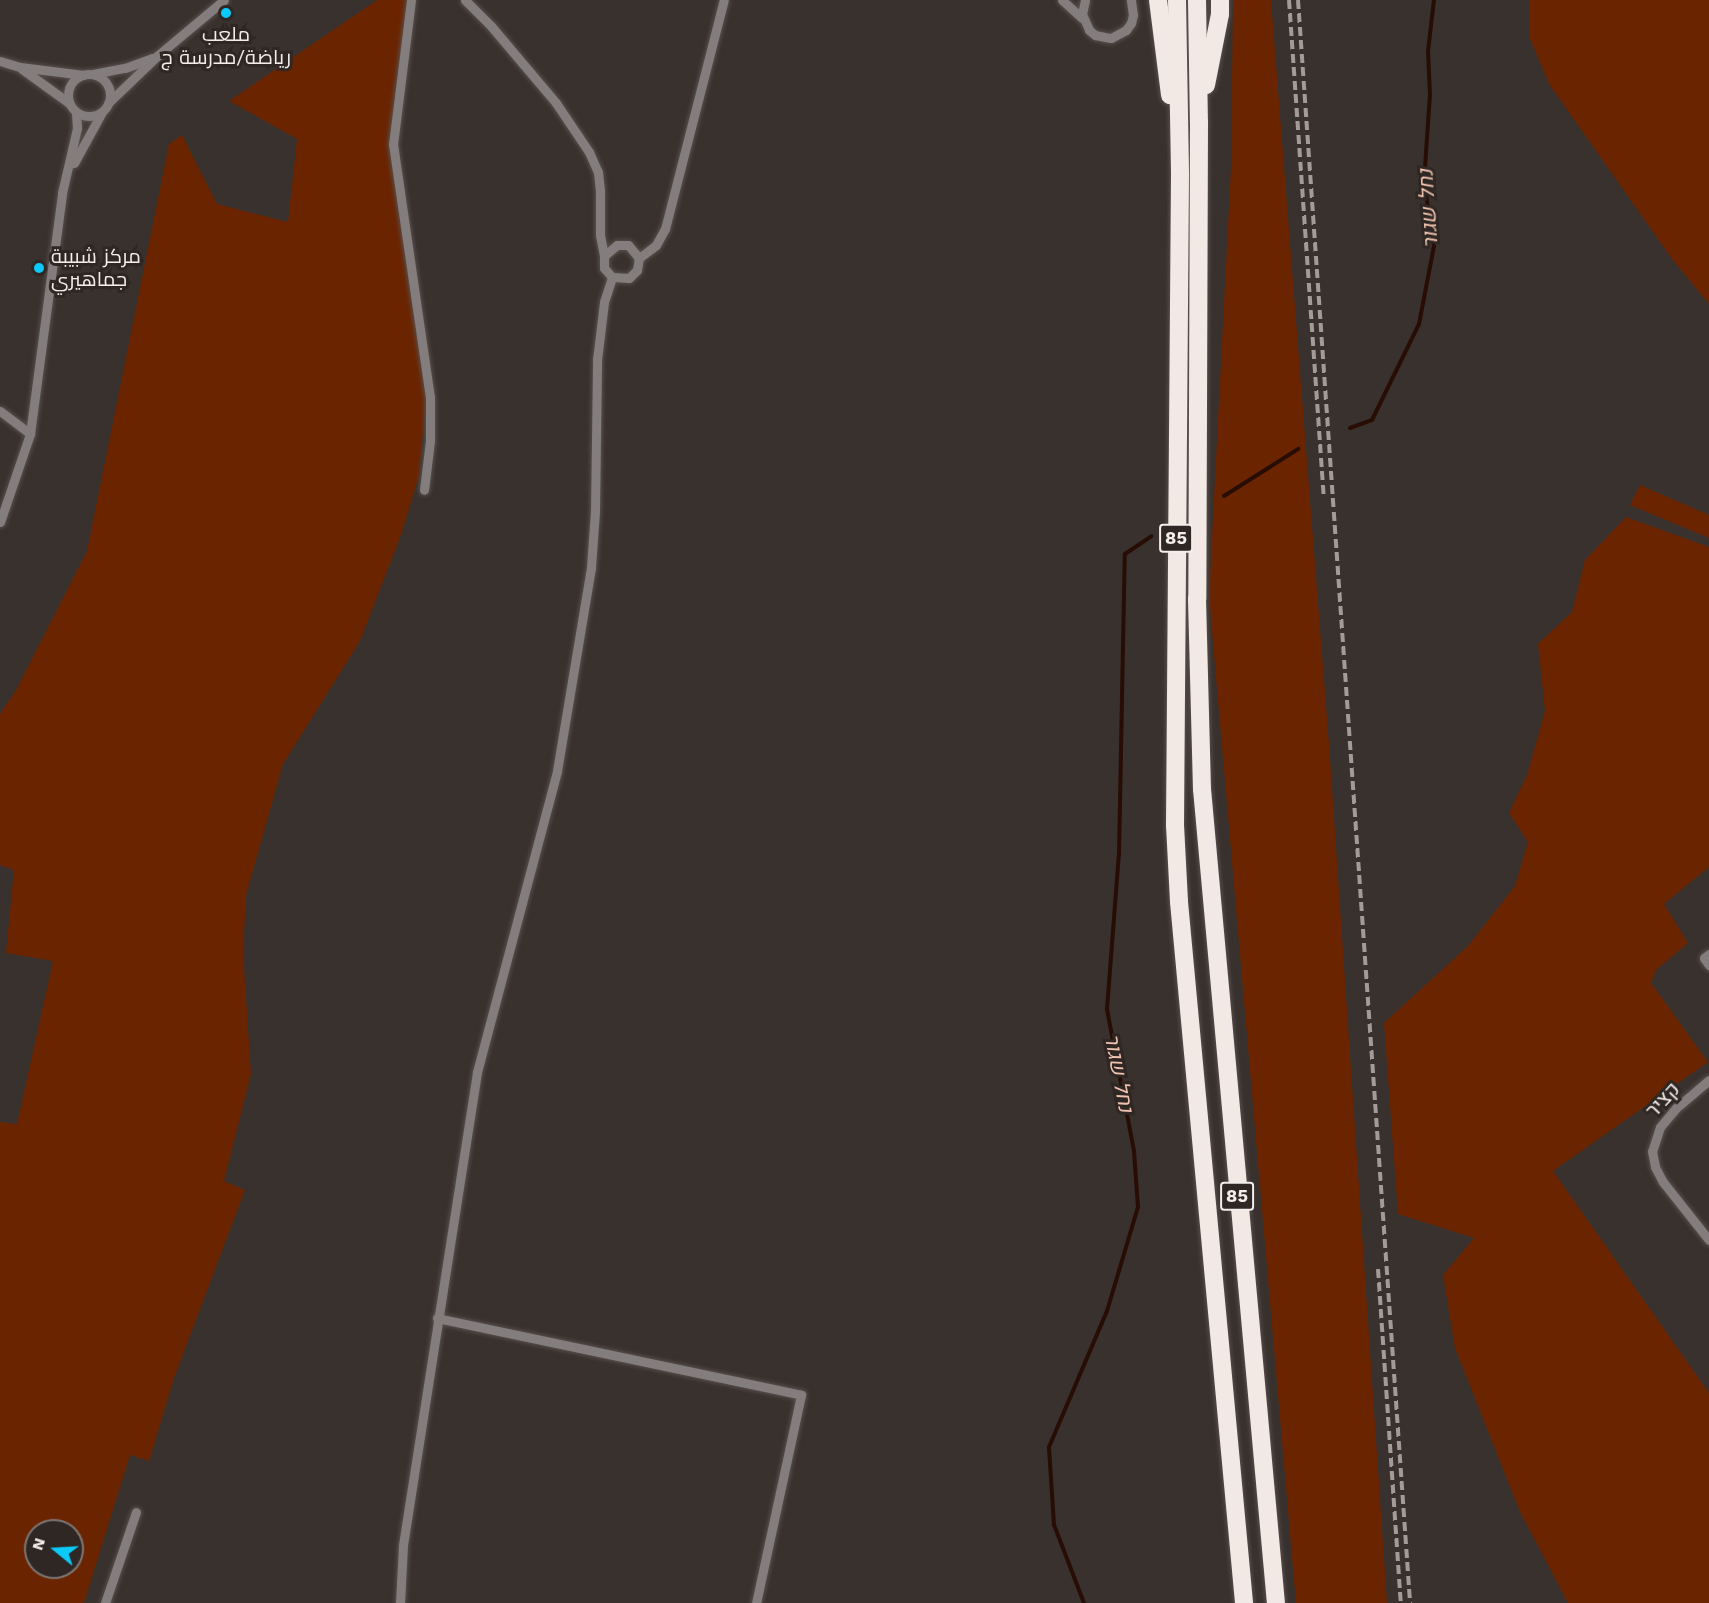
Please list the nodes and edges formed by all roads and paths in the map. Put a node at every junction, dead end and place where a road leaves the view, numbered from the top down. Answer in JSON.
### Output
{"nodes":[{"id":1,"x":224,"y":0,"type":"edge"},
{"id":2,"x":411,"y":0,"type":"edge"},
{"id":3,"x":465,"y":0,"type":"edge"},
{"id":4,"x":724,"y":0,"type":"edge"},
{"id":5,"x":1062,"y":0,"type":"edge"},
{"id":6,"x":1085,"y":0,"type":"edge"},
{"id":7,"x":1131,"y":0,"type":"edge"},
{"id":8,"x":1158,"y":0,"type":"edge"},
{"id":9,"x":1177,"y":0,"type":"edge"},
{"id":10,"x":1197,"y":0,"type":"edge"},
{"id":11,"x":1220,"y":0,"type":"edge"},
{"id":12,"x":1082,"y":18,"type":"junction"},
{"id":13,"x":157,"y":56,"type":"junction"},
{"id":14,"x":0,"y":61,"type":"edge"},
{"id":15,"x":20,"y":67,"type":"junction"},
{"id":16,"x":88,"y":74,"type":"junction"},
{"id":17,"x":108,"y":103,"type":"junction"},
{"id":18,"x":69,"y":104,"type":"junction"},
{"id":19,"x":76,"y":112,"type":"junction"},
{"id":20,"x":102,"y":112,"type":"junction"},
{"id":21,"x":1199,"y":122,"type":"junction"},
{"id":22,"x":1180,"y":174,"type":"junction"},
{"id":23,"x":62,"y":193,"type":"junction"},
{"id":24,"x":604,"y":256,"type":"junction"},
{"id":25,"x":639,"y":258,"type":"junction"},
{"id":26,"x":612,"y":277,"type":"junction"},
{"id":27,"x":0,"y":411,"type":"edge"},
{"id":28,"x":30,"y":434,"type":"junction"},
{"id":29,"x":424,"y":490,"type":"dead end"},
{"id":30,"x":0,"y":522,"type":"edge"},
{"id":31,"x":1709,"y":954,"type":"edge"},
{"id":32,"x":1709,"y":965,"type":"edge"},
{"id":33,"x":1709,"y":1080,"type":"edge"},
{"id":34,"x":1709,"y":1221,"type":"edge"},
{"id":35,"x":1700,"y":1228,"type":"junction"},
{"id":36,"x":1709,"y":1240,"type":"edge"},
{"id":37,"x":437,"y":1318,"type":"junction"},
{"id":38,"x":136,"y":1512,"type":"dead end"},
{"id":39,"x":105,"y":1603,"type":"edge"},
{"id":40,"x":400,"y":1603,"type":"edge"},
{"id":41,"x":756,"y":1603,"type":"edge"},
{"id":42,"x":1244,"y":1603,"type":"edge"},
{"id":43,"x":1276,"y":1603,"type":"edge"}],
"edges":[{"from":1,"to":13,"type":"street"},
{"from":2,"to":29,"type":"street"},
{"from":3,"to":24,"type":"street"},
{"from":4,"to":25,"type":"street"},
{"from":5,"to":12,"type":"street"},
{"from":6,"to":12,"type":"street"},
{"from":7,"to":12,"type":"street"},
{"from":8,"to":22,"type":"highway"},
{"from":9,"to":22,"type":"highway","number":"85"},
{"from":10,"to":21,"type":"highway","number":"85"},
{"from":11,"to":21,"type":"highway"},
{"from":13,"to":16,"type":"street"},
{"from":13,"to":17,"type":"street"},
{"from":14,"to":15,"type":"street"},
{"from":15,"to":16,"type":"street"},
{"from":15,"to":18,"type":"street"},
{"from":16,"to":17,"type":"street"},
{"from":16,"to":18,"type":"street"},
{"from":17,"to":20,"type":"street"},
{"from":18,"to":19,"type":"street"},
{"from":19,"to":20,"type":"street"},
{"from":19,"to":23,"type":"street"},
{"from":20,"to":23,"type":"street"},
{"from":21,"to":43,"type":"highway","number":"85"},
{"from":22,"to":42,"type":"highway","number":"85"},
{"from":23,"to":28,"type":"street"},
{"from":24,"to":25,"type":"street"},
{"from":24,"to":26,"type":"street"},
{"from":25,"to":26,"type":"street"},
{"from":26,"to":37,"type":"street"},
{"from":27,"to":28,"type":"street"},
{"from":28,"to":30,"type":"street"},
{"from":31,"to":32,"type":"street"},
{"from":33,"to":35,"type":"street","name":"קציר"},
{"from":34,"to":35,"type":"street"},
{"from":35,"to":36,"type":"street","name":"קציר"},
{"from":37,"to":40,"type":"street"},
{"from":37,"to":41,"type":"street"},
{"from":38,"to":39,"type":"street"}]}
